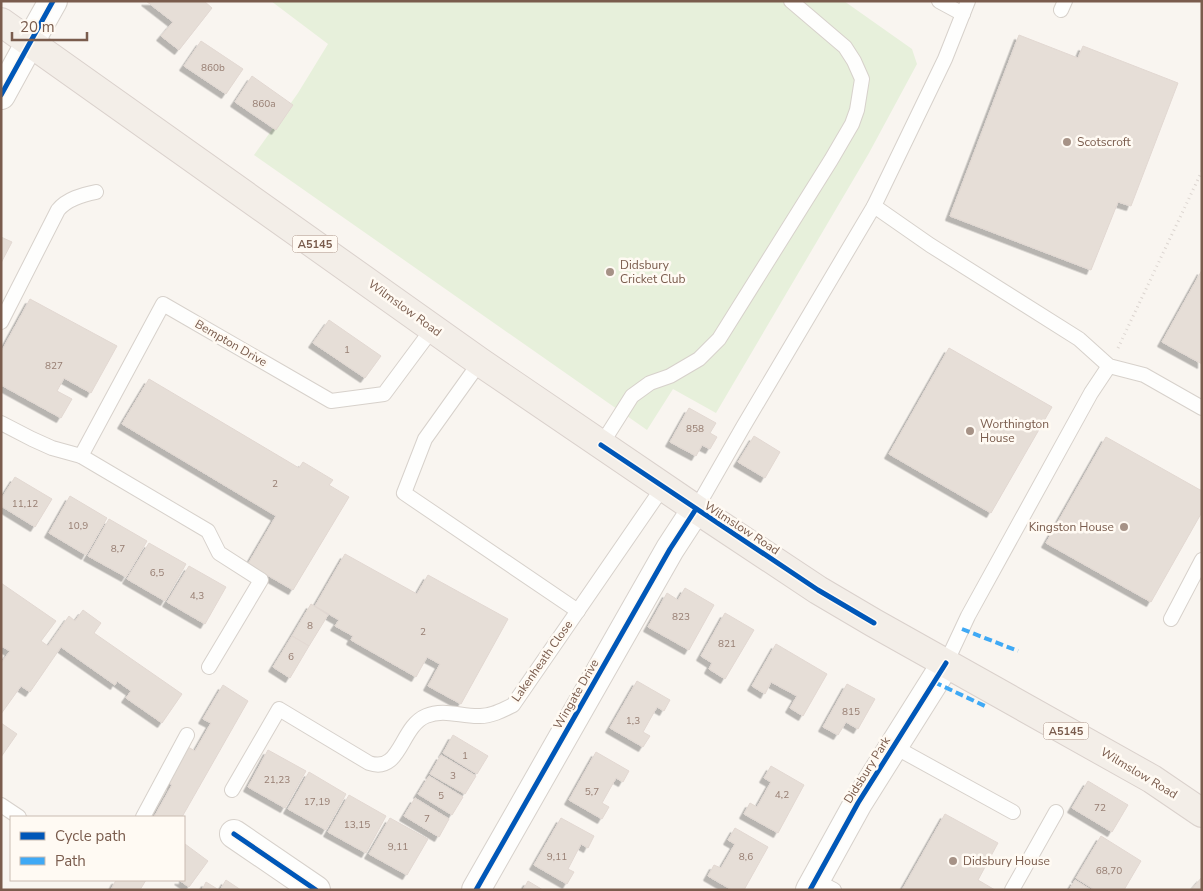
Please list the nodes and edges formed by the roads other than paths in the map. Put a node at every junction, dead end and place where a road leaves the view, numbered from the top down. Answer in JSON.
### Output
{"nodes":[{"id":1,"x":53,"y":1,"type":"edge"},
{"id":2,"x":791,"y":1,"type":"edge"},
{"id":3,"x":939,"y":1,"type":"edge"},
{"id":4,"x":966,"y":8,"type":"edge"},
{"id":5,"x":1,"y":22,"type":"edge"},
{"id":6,"x":30,"y":42,"type":"junction"},
{"id":7,"x":1,"y":95,"type":"edge"},
{"id":8,"x":96,"y":192,"type":"dead end"},
{"id":9,"x":874,"y":206,"type":"junction"},
{"id":10,"x":1,"y":322,"type":"edge"},
{"id":11,"x":433,"y":328,"type":"junction"},
{"id":12,"x":480,"y":362,"type":"junction"},
{"id":13,"x":1109,"y":366,"type":"junction"},
{"id":14,"x":1202,"y":408,"type":"edge"},
{"id":15,"x":1,"y":422,"type":"edge"},
{"id":16,"x":601,"y":445,"type":"junction"},
{"id":17,"x":81,"y":456,"type":"junction"},
{"id":18,"x":663,"y":487,"type":"junction"},
{"id":19,"x":696,"y":510,"type":"junction"},
{"id":20,"x":1202,"y":560,"type":"edge"},
{"id":21,"x":578,"y":611,"type":"junction"},
{"id":22,"x":1171,"y":619,"type":"dead end"},
{"id":23,"x":946,"y":662,"type":"junction"},
{"id":24,"x":209,"y":667,"type":"dead end"},
{"id":25,"x":187,"y":735,"type":"dead end"},
{"id":26,"x":893,"y":746,"type":"junction"},
{"id":27,"x":232,"y":790,"type":"dead end"},
{"id":28,"x":1,"y":804,"type":"edge"},
{"id":29,"x":1013,"y":812,"type":"dead end"},
{"id":30,"x":1056,"y":812,"type":"dead end"},
{"id":31,"x":1202,"y":813,"type":"edge"},
{"id":32,"x":18,"y":816,"type":"edge"},
{"id":33,"x":143,"y":816,"type":"edge"},
{"id":34,"x":234,"y":834,"type":"dead end"},
{"id":35,"x":820,"y":886,"type":"edge"},
{"id":36,"x":316,"y":890,"type":"edge"},
{"id":37,"x":476,"y":890,"type":"edge"},
{"id":38,"x":1012,"y":890,"type":"edge"}],
"edges":[{"from":1,"to":6,"type":"street"},
{"from":2,"to":16,"type":"lane"},
{"from":3,"to":4,"type":"lane"},
{"from":4,"to":9,"type":"lane"},
{"from":5,"to":6,"type":"main road","name":"Wilmslow Road","number":"A5145"},
{"from":6,"to":7,"type":"street"},
{"from":6,"to":11,"type":"main road","name":"Wilmslow Road","number":"A5145"},
{"from":8,"to":10,"type":"lane"},
{"from":9,"to":13,"type":"lane"},
{"from":9,"to":19,"type":"lane"},
{"from":11,"to":12,"type":"main road","name":"Wilmslow Road","number":"A5145"},
{"from":11,"to":17,"type":"lane","name":"Bempton Drive"},
{"from":12,"to":16,"type":"main road","name":"Wilmslow Road","number":"A5145"},
{"from":12,"to":21,"type":"lane"},
{"from":13,"to":14,"type":"lane"},
{"from":13,"to":23,"type":"lane"},
{"from":15,"to":17,"type":"lane"},
{"from":16,"to":18,"type":"main road","name":"Wilmslow Road","number":"A5145"},
{"from":17,"to":24,"type":"lane"},
{"from":18,"to":19,"type":"main road","name":"Wilmslow Road","number":"A5145"},
{"from":18,"to":21,"type":"lane","name":"Lakenheath Close"},
{"from":19,"to":23,"type":"main road","name":"Wilmslow Road","number":"A5145"},
{"from":19,"to":37,"type":"street","name":"Wingate Drive"},
{"from":20,"to":22,"type":"lane"},
{"from":21,"to":27,"type":"lane","name":"Lakenheath Close"},
{"from":23,"to":26,"type":"street","name":"Didsbury Park"},
{"from":23,"to":31,"type":"main road","name":"Wilmslow Road","number":"A5145"},
{"from":25,"to":33,"type":"lane"},
{"from":26,"to":29,"type":"lane"},
{"from":26,"to":35,"type":"street","name":"Didsbury Park"},
{"from":28,"to":32,"type":"lane"},
{"from":30,"to":38,"type":"lane"},
{"from":34,"to":36,"type":"street"}]}
